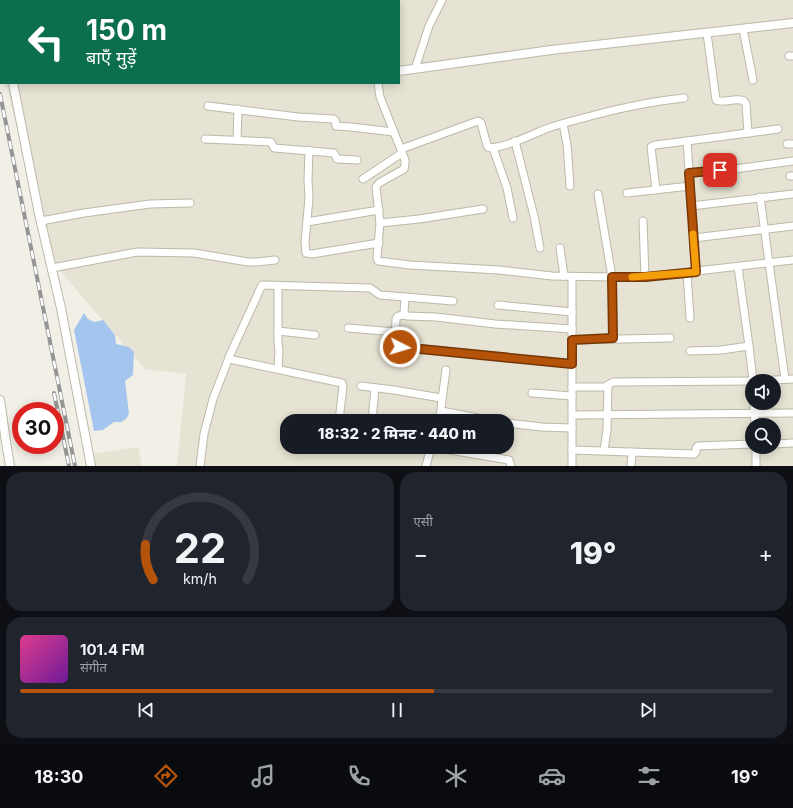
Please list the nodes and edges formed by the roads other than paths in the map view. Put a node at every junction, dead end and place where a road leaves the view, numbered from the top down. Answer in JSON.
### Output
{"nodes":[{"id":1,"x":442,"y":0,"type":"edge"},
{"id":2,"x":793,"y":23,"type":"edge"},
{"id":3,"x":743,"y":29,"type":"junction"},
{"id":4,"x":707,"y":33,"type":"junction"},
{"id":5,"x":415,"y":69,"type":"junction"},
{"id":6,"x":400,"y":71,"type":"edge"},
{"id":7,"x":753,"y":80,"type":"dead end"},
{"id":8,"x":13,"y":84,"type":"edge"},
{"id":9,"x":378,"y":84,"type":"edge"},
{"id":10,"x":684,"y":98,"type":"dead end"},
{"id":11,"x":208,"y":106,"type":"dead end"},
{"id":12,"x":238,"y":109,"type":"junction"},
{"id":13,"x":563,"y":124,"type":"junction"},
{"id":14,"x":778,"y":129,"type":"dead end"},
{"id":15,"x":394,"y":132,"type":"junction"},
{"id":16,"x":748,"y":133,"type":"junction"},
{"id":17,"x":205,"y":139,"type":"dead end"},
{"id":18,"x":237,"y":140,"type":"junction"},
{"id":19,"x":514,"y":141,"type":"junction"},
{"id":20,"x":687,"y":141,"type":"junction"},
{"id":21,"x":493,"y":148,"type":"junction"},
{"id":22,"x":309,"y":150,"type":"junction"},
{"id":23,"x":402,"y":151,"type":"junction"},
{"id":24,"x":357,"y":160,"type":"dead end"},
{"id":25,"x":793,"y":161,"type":"edge"},
{"id":26,"x":689,"y":173,"type":"junction"},
{"id":27,"x":363,"y":179,"type":"dead end"},
{"id":28,"x":570,"y":186,"type":"dead end"},
{"id":29,"x":690,"y":186,"type":"junction"},
{"id":30,"x":656,"y":190,"type":"junction"},
{"id":31,"x":627,"y":193,"type":"dead end"},
{"id":32,"x":598,"y":194,"type":"dead end"},
{"id":33,"x":793,"y":194,"type":"edge"},
{"id":34,"x":760,"y":197,"type":"junction"},
{"id":35,"x":190,"y":203,"type":"dead end"},
{"id":36,"x":691,"y":206,"type":"junction"},
{"id":37,"x":483,"y":209,"type":"dead end"},
{"id":38,"x":379,"y":210,"type":"junction"},
{"id":39,"x":513,"y":218,"type":"dead end"},
{"id":40,"x":41,"y":221,"type":"junction"},
{"id":41,"x":642,"y":221,"type":"dead end"},
{"id":42,"x":307,"y":222,"type":"junction"},
{"id":43,"x":380,"y":222,"type":"junction"},
{"id":44,"x":793,"y":226,"type":"edge"},
{"id":45,"x":765,"y":229,"type":"junction"},
{"id":46,"x":694,"y":238,"type":"junction"},
{"id":47,"x":379,"y":243,"type":"junction"},
{"id":48,"x":540,"y":248,"type":"dead end"},
{"id":49,"x":560,"y":248,"type":"dead end"},
{"id":50,"x":275,"y":260,"type":"dead end"},
{"id":51,"x":793,"y":260,"type":"edge"},
{"id":52,"x":769,"y":263,"type":"junction"},
{"id":53,"x":738,"y":267,"type":"junction"},
{"id":54,"x":52,"y":268,"type":"junction"},
{"id":55,"x":696,"y":272,"type":"junction"},
{"id":56,"x":687,"y":273,"type":"junction"},
{"id":57,"x":564,"y":276,"type":"junction"},
{"id":58,"x":572,"y":277,"type":"junction"},
{"id":59,"x":612,"y":277,"type":"junction"},
{"id":60,"x":645,"y":277,"type":"junction"},
{"id":61,"x":278,"y":285,"type":"junction"},
{"id":62,"x":405,"y":297,"type":"junction"},
{"id":63,"x":453,"y":301,"type":"dead end"},
{"id":64,"x":498,"y":305,"type":"dead end"},
{"id":65,"x":572,"y":312,"type":"junction"},
{"id":66,"x":405,"y":315,"type":"junction"},
{"id":67,"x":690,"y":318,"type":"dead end"},
{"id":68,"x":348,"y":328,"type":"dead end"},
{"id":69,"x":572,"y":329,"type":"junction"},
{"id":70,"x":278,"y":331,"type":"junction"},
{"id":71,"x":395,"y":332,"type":"junction"},
{"id":72,"x":315,"y":335,"type":"dead end"},
{"id":73,"x":613,"y":338,"type":"junction"},
{"id":74,"x":670,"y":338,"type":"dead end"},
{"id":75,"x":572,"y":340,"type":"junction"},
{"id":76,"x":749,"y":346,"type":"junction"},
{"id":77,"x":690,"y":351,"type":"dead end"},
{"id":78,"x":229,"y":358,"type":"junction"},
{"id":79,"x":572,"y":364,"type":"junction"},
{"id":80,"x":278,"y":369,"type":"junction"},
{"id":81,"x":446,"y":370,"type":"dead end"},
{"id":82,"x":751,"y":374,"type":"edge"},
{"id":83,"x":781,"y":379,"type":"edge"},
{"id":84,"x":785,"y":379,"type":"junction"},
{"id":85,"x":793,"y":379,"type":"edge"},
{"id":86,"x":745,"y":381,"type":"edge"},
{"id":87,"x":608,"y":385,"type":"junction"},
{"id":88,"x":361,"y":386,"type":"dead end"},
{"id":89,"x":572,"y":387,"type":"junction"},
{"id":90,"x":376,"y":388,"type":"junction"},
{"id":91,"x":532,"y":393,"type":"dead end"},
{"id":92,"x":572,"y":396,"type":"junction"},
{"id":93,"x":442,"y":399,"type":"junction"},
{"id":94,"x":0,"y":400,"type":"edge"},
{"id":95,"x":441,"y":410,"type":"junction"},
{"id":96,"x":755,"y":410,"type":"edge"},
{"id":97,"x":755,"y":413,"type":"junction"},
{"id":98,"x":793,"y":413,"type":"edge"},
{"id":99,"x":340,"y":414,"type":"edge"},
{"id":100,"x":373,"y":414,"type":"edge"},
{"id":101,"x":440,"y":414,"type":"edge"},
{"id":102,"x":460,"y":414,"type":"edge"},
{"id":103,"x":573,"y":415,"type":"junction"},
{"id":104,"x":608,"y":415,"type":"junction"},
{"id":105,"x":755,"y":418,"type":"edge"},
{"id":106,"x":514,"y":424,"type":"edge"},
{"id":107,"x":572,"y":428,"type":"junction"},
{"id":108,"x":793,"y":443,"type":"edge"},
{"id":109,"x":745,"y":444,"type":"edge"},
{"id":110,"x":781,"y":444,"type":"edge"},
{"id":111,"x":572,"y":450,"type":"junction"},
{"id":112,"x":604,"y":450,"type":"junction"},
{"id":113,"x":631,"y":452,"type":"junction"},
{"id":114,"x":430,"y":454,"type":"edge"},
{"id":115,"x":473,"y":454,"type":"edge"},
{"id":116,"x":756,"y":454,"type":"edge"},
{"id":117,"x":10,"y":466,"type":"edge"},
{"id":118,"x":91,"y":466,"type":"edge"},
{"id":119,"x":200,"y":466,"type":"edge"},
{"id":120,"x":426,"y":466,"type":"edge"},
{"id":121,"x":511,"y":466,"type":"edge"},
{"id":122,"x":572,"y":466,"type":"edge"},
{"id":123,"x":631,"y":466,"type":"edge"},
{"id":124,"x":756,"y":466,"type":"edge"}],
"edges":[{"from":1,"to":5,"type":"street"},
{"from":2,"to":3,"type":"street"},
{"from":3,"to":4,"type":"street"},
{"from":3,"to":7,"type":"street"},
{"from":4,"to":5,"type":"street"},
{"from":4,"to":16,"type":"street"},
{"from":5,"to":6,"type":"street"},
{"from":8,"to":40,"type":"street"},
{"from":9,"to":15,"type":"street"},
{"from":10,"to":13,"type":"street"},
{"from":11,"to":12,"type":"street"},
{"from":12,"to":15,"type":"street"},
{"from":12,"to":18,"type":"street"},
{"from":13,"to":19,"type":"street"},
{"from":13,"to":28,"type":"street"},
{"from":14,"to":16,"type":"street"},
{"from":15,"to":23,"type":"street"},
{"from":16,"to":20,"type":"street"},
{"from":17,"to":18,"type":"street"},
{"from":18,"to":22,"type":"street"},
{"from":19,"to":21,"type":"street"},
{"from":19,"to":48,"type":"street"},
{"from":20,"to":26,"type":"street"},
{"from":20,"to":30,"type":"street"},
{"from":21,"to":23,"type":"street"},
{"from":21,"to":39,"type":"street"},
{"from":22,"to":24,"type":"street"},
{"from":22,"to":42,"type":"street"},
{"from":23,"to":27,"type":"street"},
{"from":23,"to":38,"type":"street"},
{"from":25,"to":26,"type":"street"},
{"from":26,"to":29,"type":"street"},
{"from":29,"to":30,"type":"street"},
{"from":29,"to":36,"type":"street"},
{"from":30,"to":31,"type":"street"},
{"from":32,"to":59,"type":"street"},
{"from":33,"to":34,"type":"street"},
{"from":34,"to":36,"type":"street"},
{"from":34,"to":45,"type":"street"},
{"from":35,"to":40,"type":"street"},
{"from":36,"to":46,"type":"street"},
{"from":37,"to":43,"type":"street"},
{"from":38,"to":42,"type":"street"},
{"from":38,"to":43,"type":"street"},
{"from":40,"to":54,"type":"street"},
{"from":41,"to":60,"type":"street"},
{"from":42,"to":47,"type":"street"},
{"from":43,"to":47,"type":"street"},
{"from":44,"to":45,"type":"street"},
{"from":45,"to":46,"type":"street"},
{"from":45,"to":52,"type":"street"},
{"from":46,"to":55,"type":"street"},
{"from":47,"to":57,"type":"street"},
{"from":49,"to":57,"type":"street"},
{"from":50,"to":54,"type":"street"},
{"from":51,"to":52,"type":"street"},
{"from":52,"to":53,"type":"street"},
{"from":52,"to":84,"type":"street"},
{"from":53,"to":55,"type":"street"},
{"from":53,"to":76,"type":"street"},
{"from":54,"to":118,"type":"street"},
{"from":55,"to":56,"type":"street"},
{"from":56,"to":60,"type":"street"},
{"from":56,"to":67,"type":"street"},
{"from":57,"to":58,"type":"street"},
{"from":58,"to":59,"type":"street"},
{"from":58,"to":65,"type":"street"},
{"from":59,"to":60,"type":"street"},
{"from":59,"to":73,"type":"street"},
{"from":61,"to":62,"type":"street"},
{"from":61,"to":70,"type":"street"},
{"from":61,"to":78,"type":"street"},
{"from":62,"to":63,"type":"street"},
{"from":62,"to":66,"type":"street"},
{"from":64,"to":65,"type":"street"},
{"from":65,"to":69,"type":"street"},
{"from":66,"to":69,"type":"street"},
{"from":66,"to":71,"type":"street"},
{"from":68,"to":71,"type":"street"},
{"from":69,"to":75,"type":"street"},
{"from":70,"to":72,"type":"street"},
{"from":70,"to":80,"type":"street"},
{"from":71,"to":79,"type":"street"},
{"from":73,"to":74,"type":"street"},
{"from":73,"to":75,"type":"street"},
{"from":75,"to":79,"type":"street"},
{"from":76,"to":77,"type":"street"},
{"from":76,"to":82,"type":"street"},
{"from":78,"to":80,"type":"street"},
{"from":78,"to":119,"type":"street"},
{"from":79,"to":89,"type":"street"},
{"from":80,"to":99,"type":"street"},
{"from":81,"to":93,"type":"street"},
{"from":83,"to":84,"type":"street"},
{"from":84,"to":85,"type":"street"},
{"from":86,"to":87,"type":"street"},
{"from":87,"to":89,"type":"street"},
{"from":87,"to":104,"type":"street"},
{"from":88,"to":90,"type":"street"},
{"from":89,"to":92,"type":"street"},
{"from":90,"to":93,"type":"street"},
{"from":90,"to":100,"type":"street"},
{"from":91,"to":92,"type":"street"},
{"from":92,"to":103,"type":"street"},
{"from":93,"to":95,"type":"street"},
{"from":94,"to":117,"type":"street"},
{"from":95,"to":101,"type":"street"},
{"from":95,"to":102,"type":"street"},
{"from":96,"to":97,"type":"street"},
{"from":97,"to":98,"type":"street"},
{"from":97,"to":104,"type":"street"},
{"from":97,"to":105,"type":"street"},
{"from":103,"to":104,"type":"street"},
{"from":103,"to":107,"type":"street"},
{"from":104,"to":112,"type":"street"},
{"from":106,"to":107,"type":"street"},
{"from":107,"to":111,"type":"street"},
{"from":108,"to":110,"type":"street"},
{"from":109,"to":113,"type":"street"},
{"from":111,"to":112,"type":"street"},
{"from":111,"to":122,"type":"street"},
{"from":112,"to":113,"type":"street"},
{"from":113,"to":123,"type":"street"},
{"from":114,"to":120,"type":"street"},
{"from":115,"to":121,"type":"street"},
{"from":116,"to":124,"type":"street"}]}
